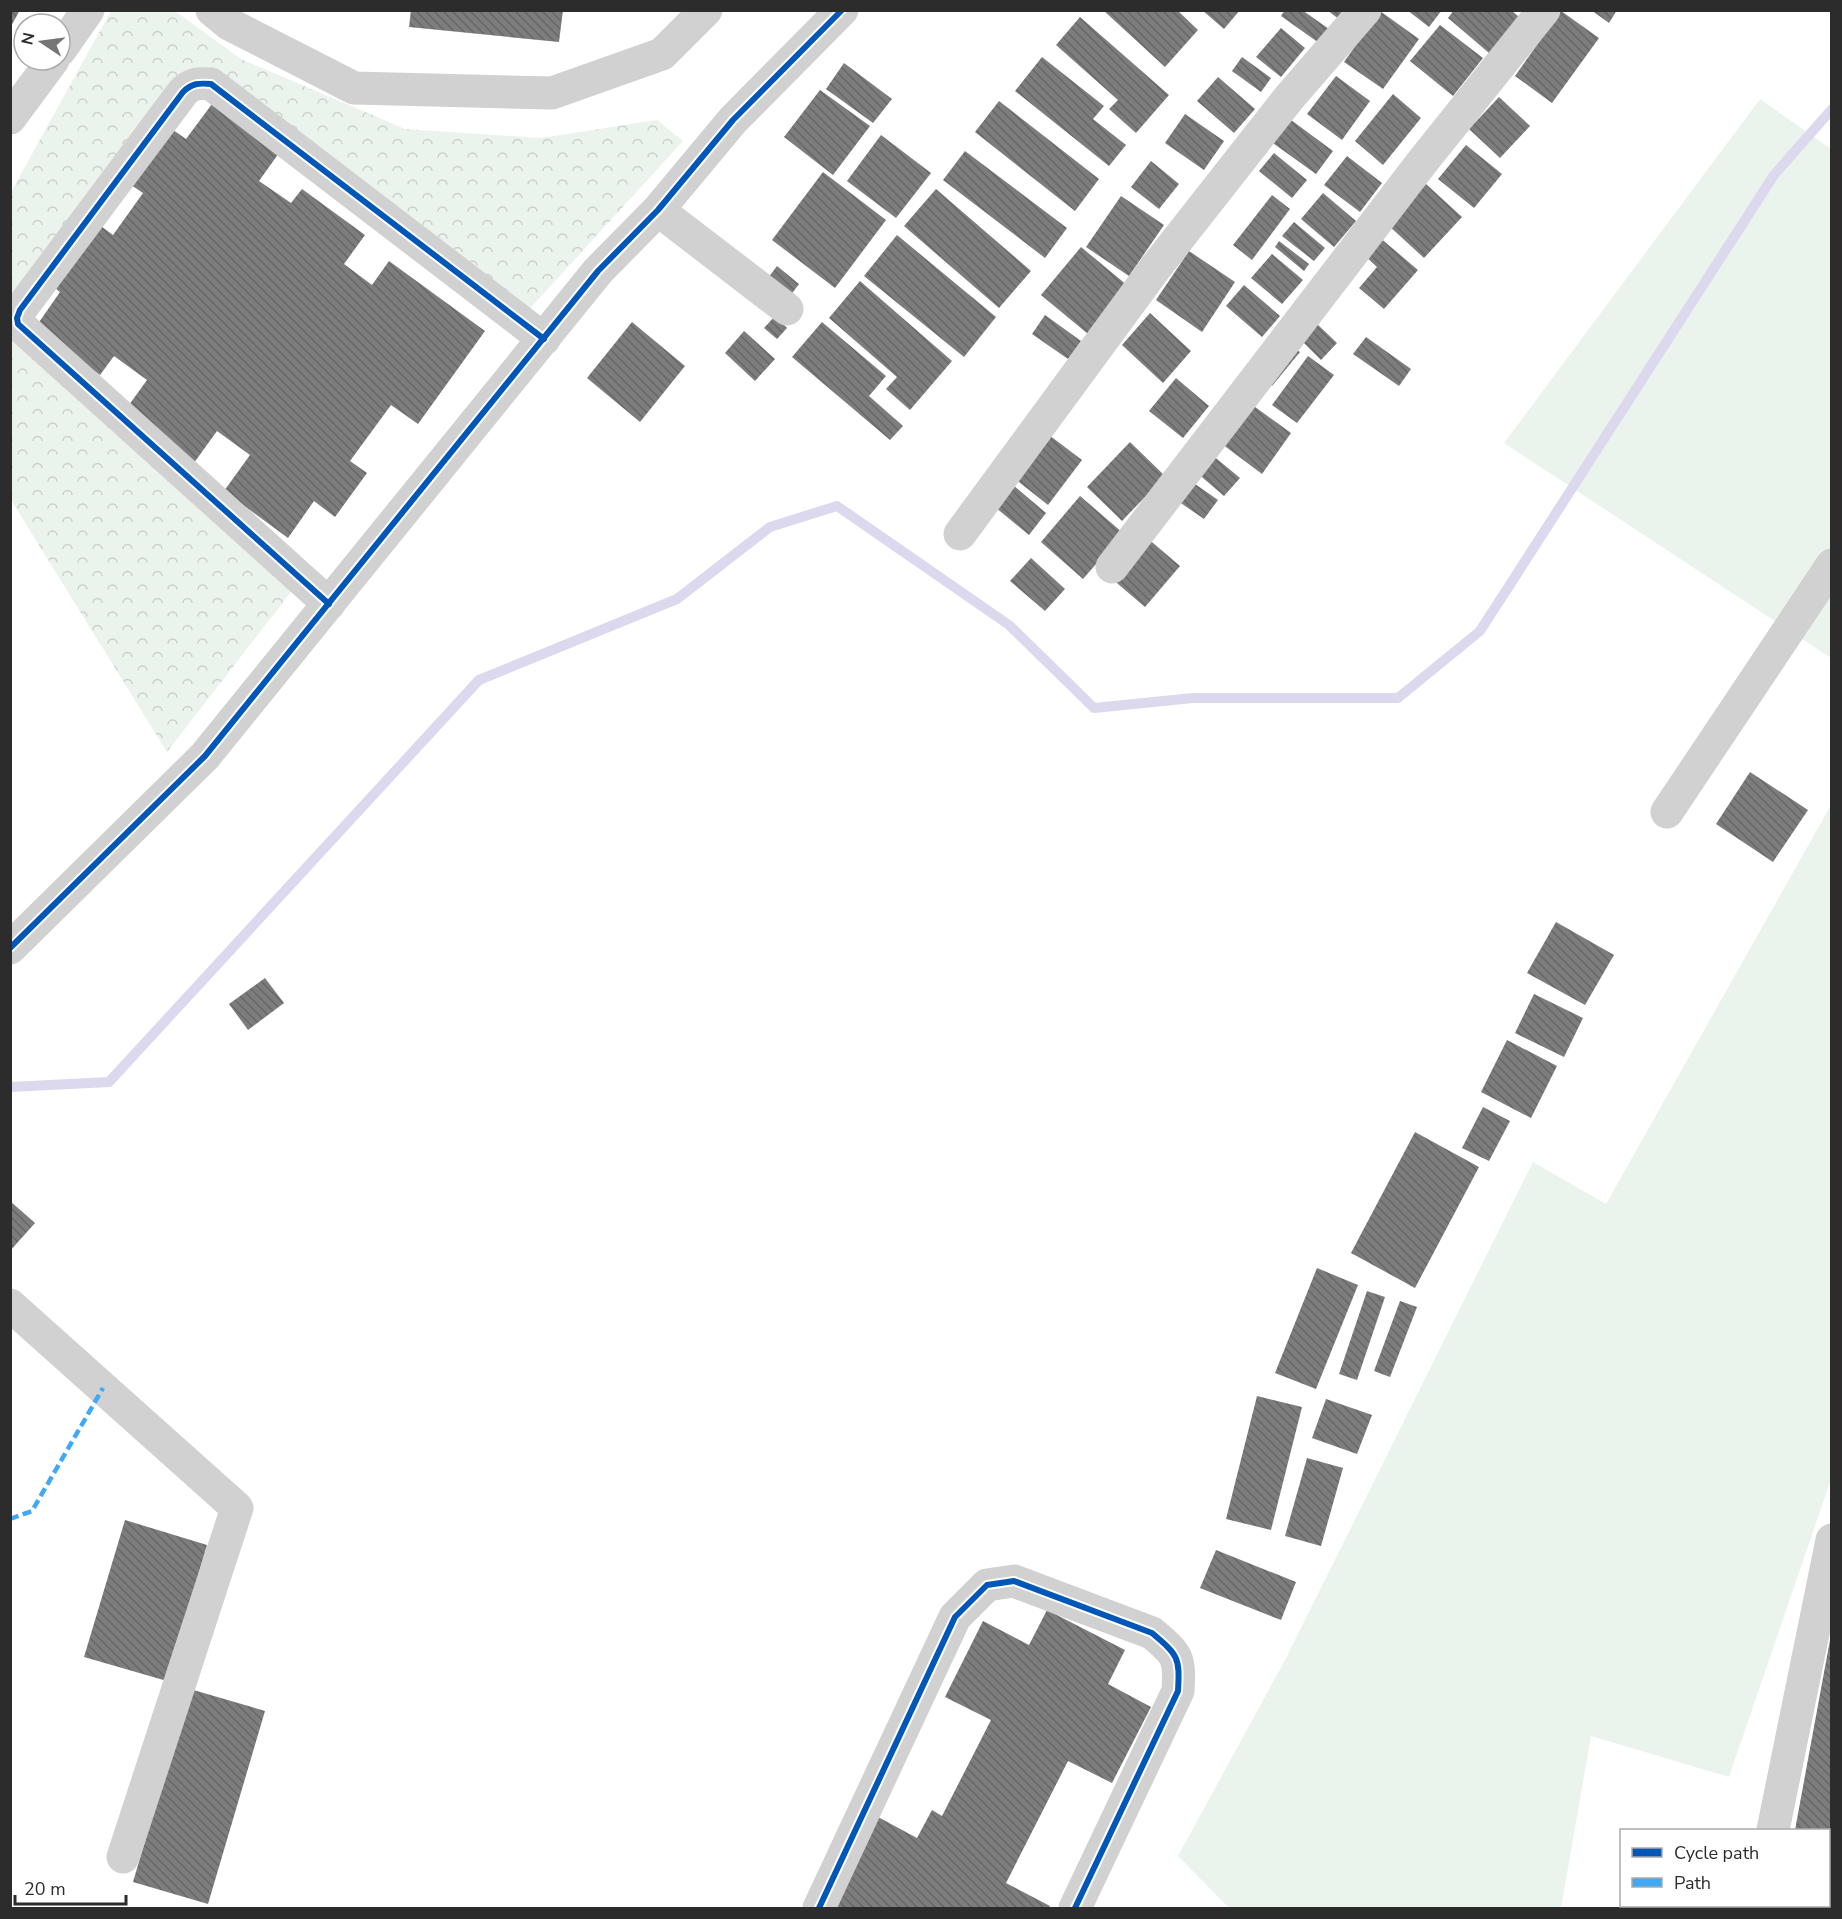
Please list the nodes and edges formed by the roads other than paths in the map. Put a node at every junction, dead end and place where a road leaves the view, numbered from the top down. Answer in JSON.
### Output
{"nodes":[{"id":1,"x":88,"y":10,"type":"edge"},
{"id":2,"x":212,"y":10,"type":"edge"},
{"id":3,"x":706,"y":10,"type":"edge"},
{"id":4,"x":842,"y":10,"type":"edge"},
{"id":5,"x":1365,"y":10,"type":"edge"},
{"id":6,"x":1544,"y":10,"type":"edge"},
{"id":7,"x":72,"y":33,"type":"edge"},
{"id":8,"x":44,"y":72,"type":"edge"},
{"id":9,"x":10,"y":118,"type":"edge"},
{"id":10,"x":658,"y":210,"type":"junction"},
{"id":11,"x":787,"y":309,"type":"dead end"},
{"id":12,"x":544,"y":339,"type":"junction"},
{"id":13,"x":960,"y":534,"type":"dead end"},
{"id":14,"x":1832,"y":565,"type":"edge"},
{"id":15,"x":1112,"y":567,"type":"dead end"},
{"id":16,"x":329,"y":604,"type":"junction"},
{"id":17,"x":1667,"y":812,"type":"dead end"},
{"id":18,"x":10,"y":948,"type":"edge"},
{"id":19,"x":10,"y":1305,"type":"edge"},
{"id":20,"x":1832,"y":1540,"type":"edge"},
{"id":21,"x":1773,"y":1829,"type":"edge"},
{"id":22,"x":123,"y":1857,"type":"dead end"},
{"id":23,"x":819,"y":1908,"type":"edge"},
{"id":24,"x":1076,"y":1908,"type":"edge"}],
"edges":[{"from":1,"to":7,"type":"street"},
{"from":2,"to":3,"type":"street"},
{"from":4,"to":10,"type":"street"},
{"from":5,"to":13,"type":"street"},
{"from":6,"to":15,"type":"street"},
{"from":8,"to":9,"type":"street"},
{"from":10,"to":11,"type":"street"},
{"from":10,"to":12,"type":"street"},
{"from":12,"to":16,"type":"street"},
{"from":12,"to":16,"type":"street"},
{"from":14,"to":17,"type":"street"},
{"from":16,"to":18,"type":"street"},
{"from":19,"to":22,"type":"street"},
{"from":20,"to":21,"type":"street"},
{"from":23,"to":24,"type":"street"}]}
